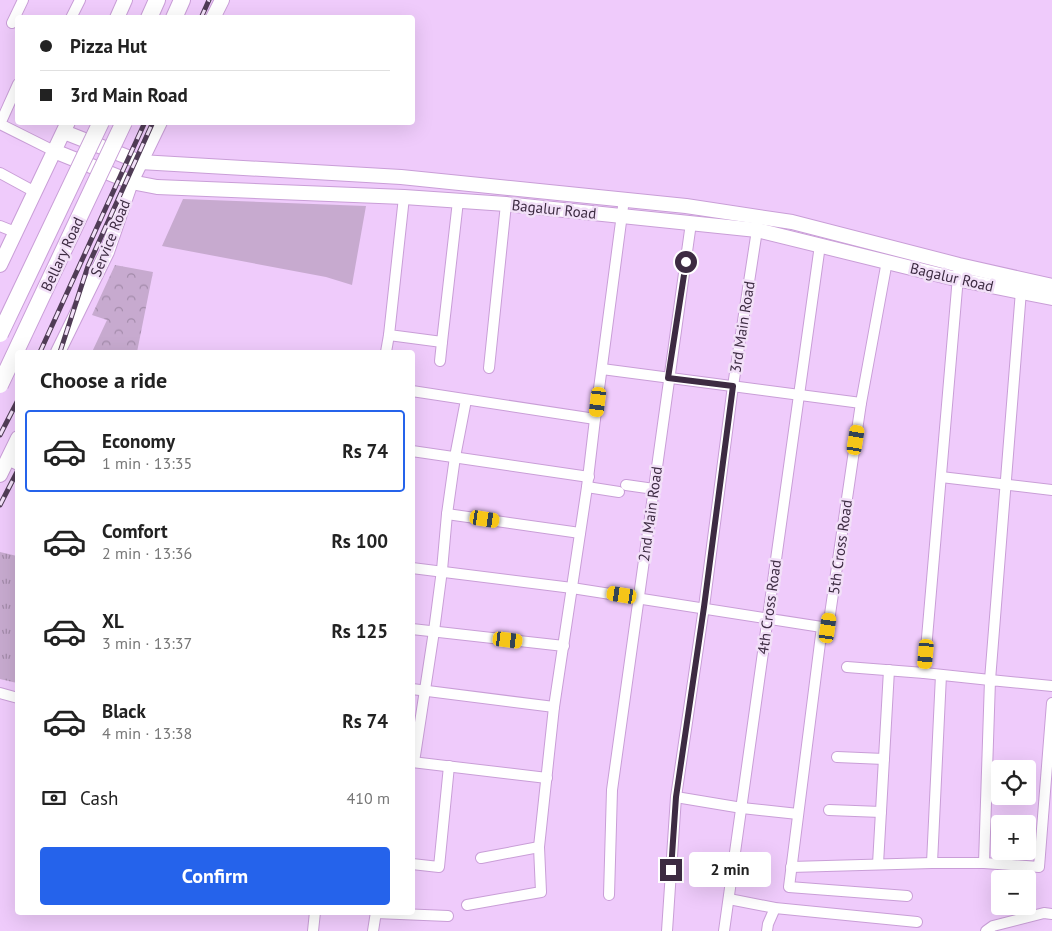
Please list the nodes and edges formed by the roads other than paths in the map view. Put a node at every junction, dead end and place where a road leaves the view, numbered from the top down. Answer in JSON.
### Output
{"nodes":[{"id":1,"x":23,"y":0,"type":"edge"},
{"id":2,"x":80,"y":0,"type":"edge"},
{"id":3,"x":125,"y":0,"type":"edge"},
{"id":4,"x":157,"y":0,"type":"edge"},
{"id":5,"x":182,"y":0,"type":"edge"},
{"id":6,"x":222,"y":0,"type":"edge"},
{"id":7,"x":16,"y":15,"type":"edge"},
{"id":8,"x":72,"y":15,"type":"edge"},
{"id":9,"x":118,"y":15,"type":"edge"},
{"id":10,"x":150,"y":15,"type":"edge"},
{"id":11,"x":175,"y":15,"type":"edge"},
{"id":12,"x":214,"y":15,"type":"edge"},
{"id":13,"x":15,"y":17,"type":"edge"},
{"id":14,"x":12,"y":23,"type":"dead end"},
{"id":15,"x":15,"y":91,"type":"edge"},
{"id":16,"x":0,"y":124,"type":"edge"},
{"id":17,"x":100,"y":125,"type":"edge"},
{"id":18,"x":123,"y":125,"type":"edge"},
{"id":19,"x":158,"y":125,"type":"edge"},
{"id":20,"x":66,"y":127,"type":"edge"},
{"id":21,"x":54,"y":151,"type":"junction"},
{"id":22,"x":140,"y":162,"type":"junction"},
{"id":23,"x":0,"y":173,"type":"edge"},
{"id":24,"x":131,"y":182,"type":"junction"},
{"id":25,"x":35,"y":192,"type":"junction"},
{"id":26,"x":404,"y":197,"type":"junction"},
{"id":27,"x":624,"y":199,"type":"junction"},
{"id":28,"x":458,"y":200,"type":"junction"},
{"id":29,"x":506,"y":204,"type":"junction"},
{"id":30,"x":622,"y":216,"type":"junction"},
{"id":31,"x":691,"y":223,"type":"junction"},
{"id":32,"x":0,"y":226,"type":"edge"},
{"id":33,"x":757,"y":230,"type":"junction"},
{"id":34,"x":15,"y":232,"type":"junction"},
{"id":35,"x":820,"y":245,"type":"junction"},
{"id":36,"x":887,"y":261,"type":"junction"},
{"id":37,"x":0,"y":264,"type":"edge"},
{"id":38,"x":959,"y":265,"type":"junction"},
{"id":39,"x":956,"y":280,"type":"junction"},
{"id":40,"x":1052,"y":286,"type":"edge"},
{"id":41,"x":1021,"y":292,"type":"junction"},
{"id":42,"x":1052,"y":298,"type":"edge"},
{"id":43,"x":0,"y":334,"type":"edge"},
{"id":44,"x":388,"y":335,"type":"junction"},
{"id":45,"x":442,"y":342,"type":"junction"},
{"id":46,"x":16,"y":350,"type":"edge"},
{"id":47,"x":59,"y":350,"type":"edge"},
{"id":48,"x":386,"y":350,"type":"edge"},
{"id":49,"x":15,"y":352,"type":"edge"},
{"id":50,"x":440,"y":361,"type":"dead end"},
{"id":51,"x":489,"y":368,"type":"dead end"},
{"id":52,"x":602,"y":369,"type":"junction"},
{"id":53,"x":668,"y":378,"type":"junction"},
{"id":54,"x":0,"y":384,"type":"edge"},
{"id":55,"x":733,"y":386,"type":"junction"},
{"id":56,"x":415,"y":392,"type":"edge"},
{"id":57,"x":799,"y":395,"type":"junction"},
{"id":58,"x":466,"y":400,"type":"junction"},
{"id":59,"x":862,"y":403,"type":"junction"},
{"id":60,"x":596,"y":419,"type":"junction"},
{"id":61,"x":415,"y":451,"type":"edge"},
{"id":62,"x":454,"y":457,"type":"junction"},
{"id":63,"x":12,"y":462,"type":"edge"},
{"id":64,"x":0,"y":475,"type":"edge"},
{"id":65,"x":941,"y":477,"type":"junction"},
{"id":66,"x":588,"y":482,"type":"junction"},
{"id":67,"x":1004,"y":485,"type":"junction"},
{"id":68,"x":654,"y":489,"type":"junction"},
{"id":69,"x":1052,"y":490,"type":"edge"},
{"id":70,"x":446,"y":514,"type":"junction"},
{"id":71,"x":580,"y":534,"type":"junction"},
{"id":72,"x":415,"y":568,"type":"edge"},
{"id":73,"x":442,"y":570,"type":"junction"},
{"id":74,"x":572,"y":588,"type":"junction"},
{"id":75,"x":638,"y":598,"type":"junction"},
{"id":76,"x":704,"y":607,"type":"junction"},
{"id":77,"x":767,"y":617,"type":"junction"},
{"id":78,"x":822,"y":627,"type":"junction"},
{"id":79,"x":415,"y":629,"type":"edge"},
{"id":80,"x":434,"y":631,"type":"junction"},
{"id":81,"x":564,"y":646,"type":"junction"},
{"id":82,"x":847,"y":666,"type":"dead end"},
{"id":83,"x":888,"y":670,"type":"junction"},
{"id":84,"x":924,"y":674,"type":"junction"},
{"id":85,"x":941,"y":676,"type":"junction"},
{"id":86,"x":990,"y":680,"type":"junction"},
{"id":87,"x":1052,"y":686,"type":"edge"},
{"id":88,"x":415,"y":689,"type":"edge"},
{"id":89,"x":425,"y":691,"type":"junction"},
{"id":90,"x":0,"y":693,"type":"edge"},
{"id":91,"x":15,"y":697,"type":"edge"},
{"id":92,"x":1052,"y":703,"type":"edge"},
{"id":93,"x":554,"y":707,"type":"junction"},
{"id":94,"x":415,"y":750,"type":"edge"},
{"id":95,"x":837,"y":757,"type":"dead end"},
{"id":96,"x":884,"y":759,"type":"junction"},
{"id":97,"x":415,"y":762,"type":"edge"},
{"id":98,"x":449,"y":766,"type":"junction"},
{"id":99,"x":547,"y":778,"type":"junction"},
{"id":100,"x":676,"y":797,"type":"junction"},
{"id":101,"x":742,"y":808,"type":"junction"},
{"id":102,"x":828,"y":810,"type":"dead end"},
{"id":103,"x":881,"y":812,"type":"junction"},
{"id":104,"x":798,"y":814,"type":"junction"},
{"id":105,"x":539,"y":847,"type":"junction"},
{"id":106,"x":480,"y":858,"type":"dead end"},
{"id":107,"x":932,"y":863,"type":"junction"},
{"id":108,"x":984,"y":863,"type":"junction"},
{"id":109,"x":415,"y":864,"type":"edge"},
{"id":110,"x":878,"y":864,"type":"junction"},
{"id":111,"x":791,"y":867,"type":"junction"},
{"id":112,"x":609,"y":895,"type":"dead end"},
{"id":113,"x":907,"y":896,"type":"dead end"},
{"id":114,"x":730,"y":899,"type":"junction"},
{"id":115,"x":467,"y":905,"type":"dead end"},
{"id":116,"x":775,"y":908,"type":"junction"},
{"id":117,"x":1052,"y":914,"type":"edge"},
{"id":118,"x":314,"y":915,"type":"edge"},
{"id":119,"x":376,"y":915,"type":"edge"},
{"id":120,"x":415,"y":915,"type":"edge"},
{"id":121,"x":448,"y":916,"type":"dead end"},
{"id":122,"x":917,"y":922,"type":"dead end"},
{"id":123,"x":313,"y":931,"type":"edge"},
{"id":124,"x":373,"y":931,"type":"edge"},
{"id":125,"x":667,"y":931,"type":"edge"},
{"id":126,"x":724,"y":931,"type":"edge"},
{"id":127,"x":766,"y":931,"type":"edge"},
{"id":128,"x":986,"y":931,"type":"edge"}],
"edges":[{"from":1,"to":7,"type":"street"},
{"from":2,"to":8,"type":"street"},
{"from":3,"to":9,"type":"main road"},
{"from":4,"to":10,"type":"highway"},
{"from":5,"to":11,"type":"highway"},
{"from":6,"to":12,"type":"main road"},
{"from":13,"to":14,"type":"street"},
{"from":15,"to":16,"type":"street"},
{"from":16,"to":21,"type":"street"},
{"from":17,"to":43,"type":"highway","name":"Bellary Road","bridge":true},
{"from":18,"to":46,"type":"highway","name":"Bellary Road","bridge":true},
{"from":19,"to":22,"type":"main road","name":"Service Road"},
{"from":20,"to":21,"type":"main road"},
{"from":20,"to":22,"type":"main road","name":"Bagalur Road"},
{"from":21,"to":24,"type":"main road","name":"Bagalur Road"},
{"from":21,"to":25,"type":"main road"},
{"from":22,"to":24,"type":"main road","name":"Service Road"},
{"from":22,"to":27,"type":"main road","name":"Bagalur Road"},
{"from":23,"to":25,"type":"street"},
{"from":24,"to":26,"type":"main road","name":"Bagalur Road"},
{"from":24,"to":47,"type":"main road","name":"Service Road"},
{"from":25,"to":34,"type":"main road"},
{"from":26,"to":28,"type":"main road","name":"Bagalur Road"},
{"from":26,"to":44,"type":"street"},
{"from":27,"to":30,"type":"street"},
{"from":27,"to":38,"type":"main road","name":"Bagalur Road"},
{"from":28,"to":29,"type":"main road","name":"Bagalur Road"},
{"from":28,"to":45,"type":"street"},
{"from":29,"to":30,"type":"main road","name":"Bagalur Road"},
{"from":29,"to":51,"type":"street"},
{"from":30,"to":31,"type":"main road","name":"Bagalur Road"},
{"from":30,"to":52,"type":"street"},
{"from":31,"to":33,"type":"main road","name":"Bagalur Road"},
{"from":31,"to":53,"type":"street","name":"2nd Main Road"},
{"from":32,"to":34,"type":"street"},
{"from":33,"to":35,"type":"main road","name":"Bagalur Road"},
{"from":33,"to":55,"type":"street","name":"3rd Main Road"},
{"from":34,"to":37,"type":"main road"},
{"from":35,"to":36,"type":"main road","name":"Bagalur Road"},
{"from":35,"to":57,"type":"street","name":"4th Cross Road"},
{"from":36,"to":39,"type":"main road","name":"Bagalur Road"},
{"from":36,"to":59,"type":"street","name":"5th Cross Road"},
{"from":38,"to":39,"type":"street"},
{"from":38,"to":40,"type":"main road","name":"Bagalur Road"},
{"from":39,"to":41,"type":"main road","name":"Bagalur Road"},
{"from":39,"to":65,"type":"street"},
{"from":41,"to":42,"type":"main road","name":"Bagalur Road"},
{"from":41,"to":67,"type":"street"},
{"from":44,"to":45,"type":"street"},
{"from":44,"to":48,"type":"street"},
{"from":45,"to":50,"type":"street"},
{"from":49,"to":54,"type":"highway","name":"Bellary Road","bridge":true},
{"from":52,"to":53,"type":"street"},
{"from":52,"to":60,"type":"street"},
{"from":53,"to":55,"type":"street"},
{"from":53,"to":68,"type":"street","name":"2nd Main Road"},
{"from":55,"to":57,"type":"street"},
{"from":55,"to":76,"type":"street","name":"3rd Main Road"},
{"from":56,"to":58,"type":"street"},
{"from":57,"to":59,"type":"street"},
{"from":57,"to":77,"type":"street","name":"4th Cross Road"},
{"from":58,"to":60,"type":"street"},
{"from":58,"to":62,"type":"street"},
{"from":59,"to":78,"type":"street","name":"5th Cross Road"},
{"from":60,"to":66,"type":"street"},
{"from":61,"to":62,"type":"street"},
{"from":62,"to":66,"type":"street"},
{"from":62,"to":70,"type":"street"},
{"from":63,"to":64,"type":"main road"},
{"from":65,"to":67,"type":"street"},
{"from":65,"to":84,"type":"street"},
{"from":66,"to":68,"type":"street"},
{"from":66,"to":71,"type":"street"},
{"from":67,"to":69,"type":"street"},
{"from":67,"to":86,"type":"street"},
{"from":68,"to":75,"type":"street","name":"2nd Main Road"},
{"from":70,"to":71,"type":"street"},
{"from":70,"to":73,"type":"street"},
{"from":71,"to":74,"type":"street"},
{"from":72,"to":73,"type":"street"},
{"from":73,"to":74,"type":"street"},
{"from":73,"to":80,"type":"street"},
{"from":74,"to":75,"type":"street"},
{"from":74,"to":81,"type":"street"},
{"from":75,"to":76,"type":"street"},
{"from":75,"to":112,"type":"street","name":"2nd Main Road"},
{"from":76,"to":77,"type":"street"},
{"from":76,"to":100,"type":"street","name":"3rd Main Road"},
{"from":77,"to":78,"type":"street"},
{"from":77,"to":101,"type":"street","name":"4th Cross Road"},
{"from":78,"to":104,"type":"street","name":"5th Cross Road"},
{"from":79,"to":80,"type":"street"},
{"from":80,"to":81,"type":"street"},
{"from":80,"to":89,"type":"street"},
{"from":81,"to":93,"type":"street"},
{"from":82,"to":83,"type":"street"},
{"from":83,"to":84,"type":"street"},
{"from":83,"to":96,"type":"street"},
{"from":84,"to":85,"type":"street"},
{"from":85,"to":86,"type":"street"},
{"from":85,"to":107,"type":"street"},
{"from":86,"to":87,"type":"street"},
{"from":86,"to":108,"type":"street"},
{"from":88,"to":89,"type":"street"},
{"from":89,"to":93,"type":"street"},
{"from":89,"to":94,"type":"street"},
{"from":90,"to":91,"type":"street"},
{"from":92,"to":108,"type":"street"},
{"from":93,"to":99,"type":"street"},
{"from":95,"to":96,"type":"street"},
{"from":96,"to":103,"type":"street"},
{"from":97,"to":98,"type":"street"},
{"from":98,"to":99,"type":"street"},
{"from":98,"to":109,"type":"street"},
{"from":99,"to":105,"type":"street"},
{"from":100,"to":101,"type":"street"},
{"from":100,"to":125,"type":"street","name":"3rd Main Road"},
{"from":101,"to":104,"type":"street"},
{"from":101,"to":114,"type":"street","name":"4th Cross Road"},
{"from":102,"to":103,"type":"street"},
{"from":103,"to":110,"type":"street"},
{"from":104,"to":111,"type":"street","name":"5th Cross Road"},
{"from":105,"to":106,"type":"street"},
{"from":105,"to":115,"type":"street"},
{"from":107,"to":108,"type":"street"},
{"from":107,"to":110,"type":"street"},
{"from":110,"to":111,"type":"street"},
{"from":111,"to":113,"type":"street","name":"5th Cross Road"},
{"from":114,"to":116,"type":"street"},
{"from":114,"to":126,"type":"street","name":"4th Cross Road"},
{"from":116,"to":122,"type":"street"},
{"from":116,"to":127,"type":"street"},
{"from":117,"to":128,"type":"street"},
{"from":118,"to":123,"type":"street"},
{"from":119,"to":124,"type":"street"},
{"from":120,"to":121,"type":"street"}]}
